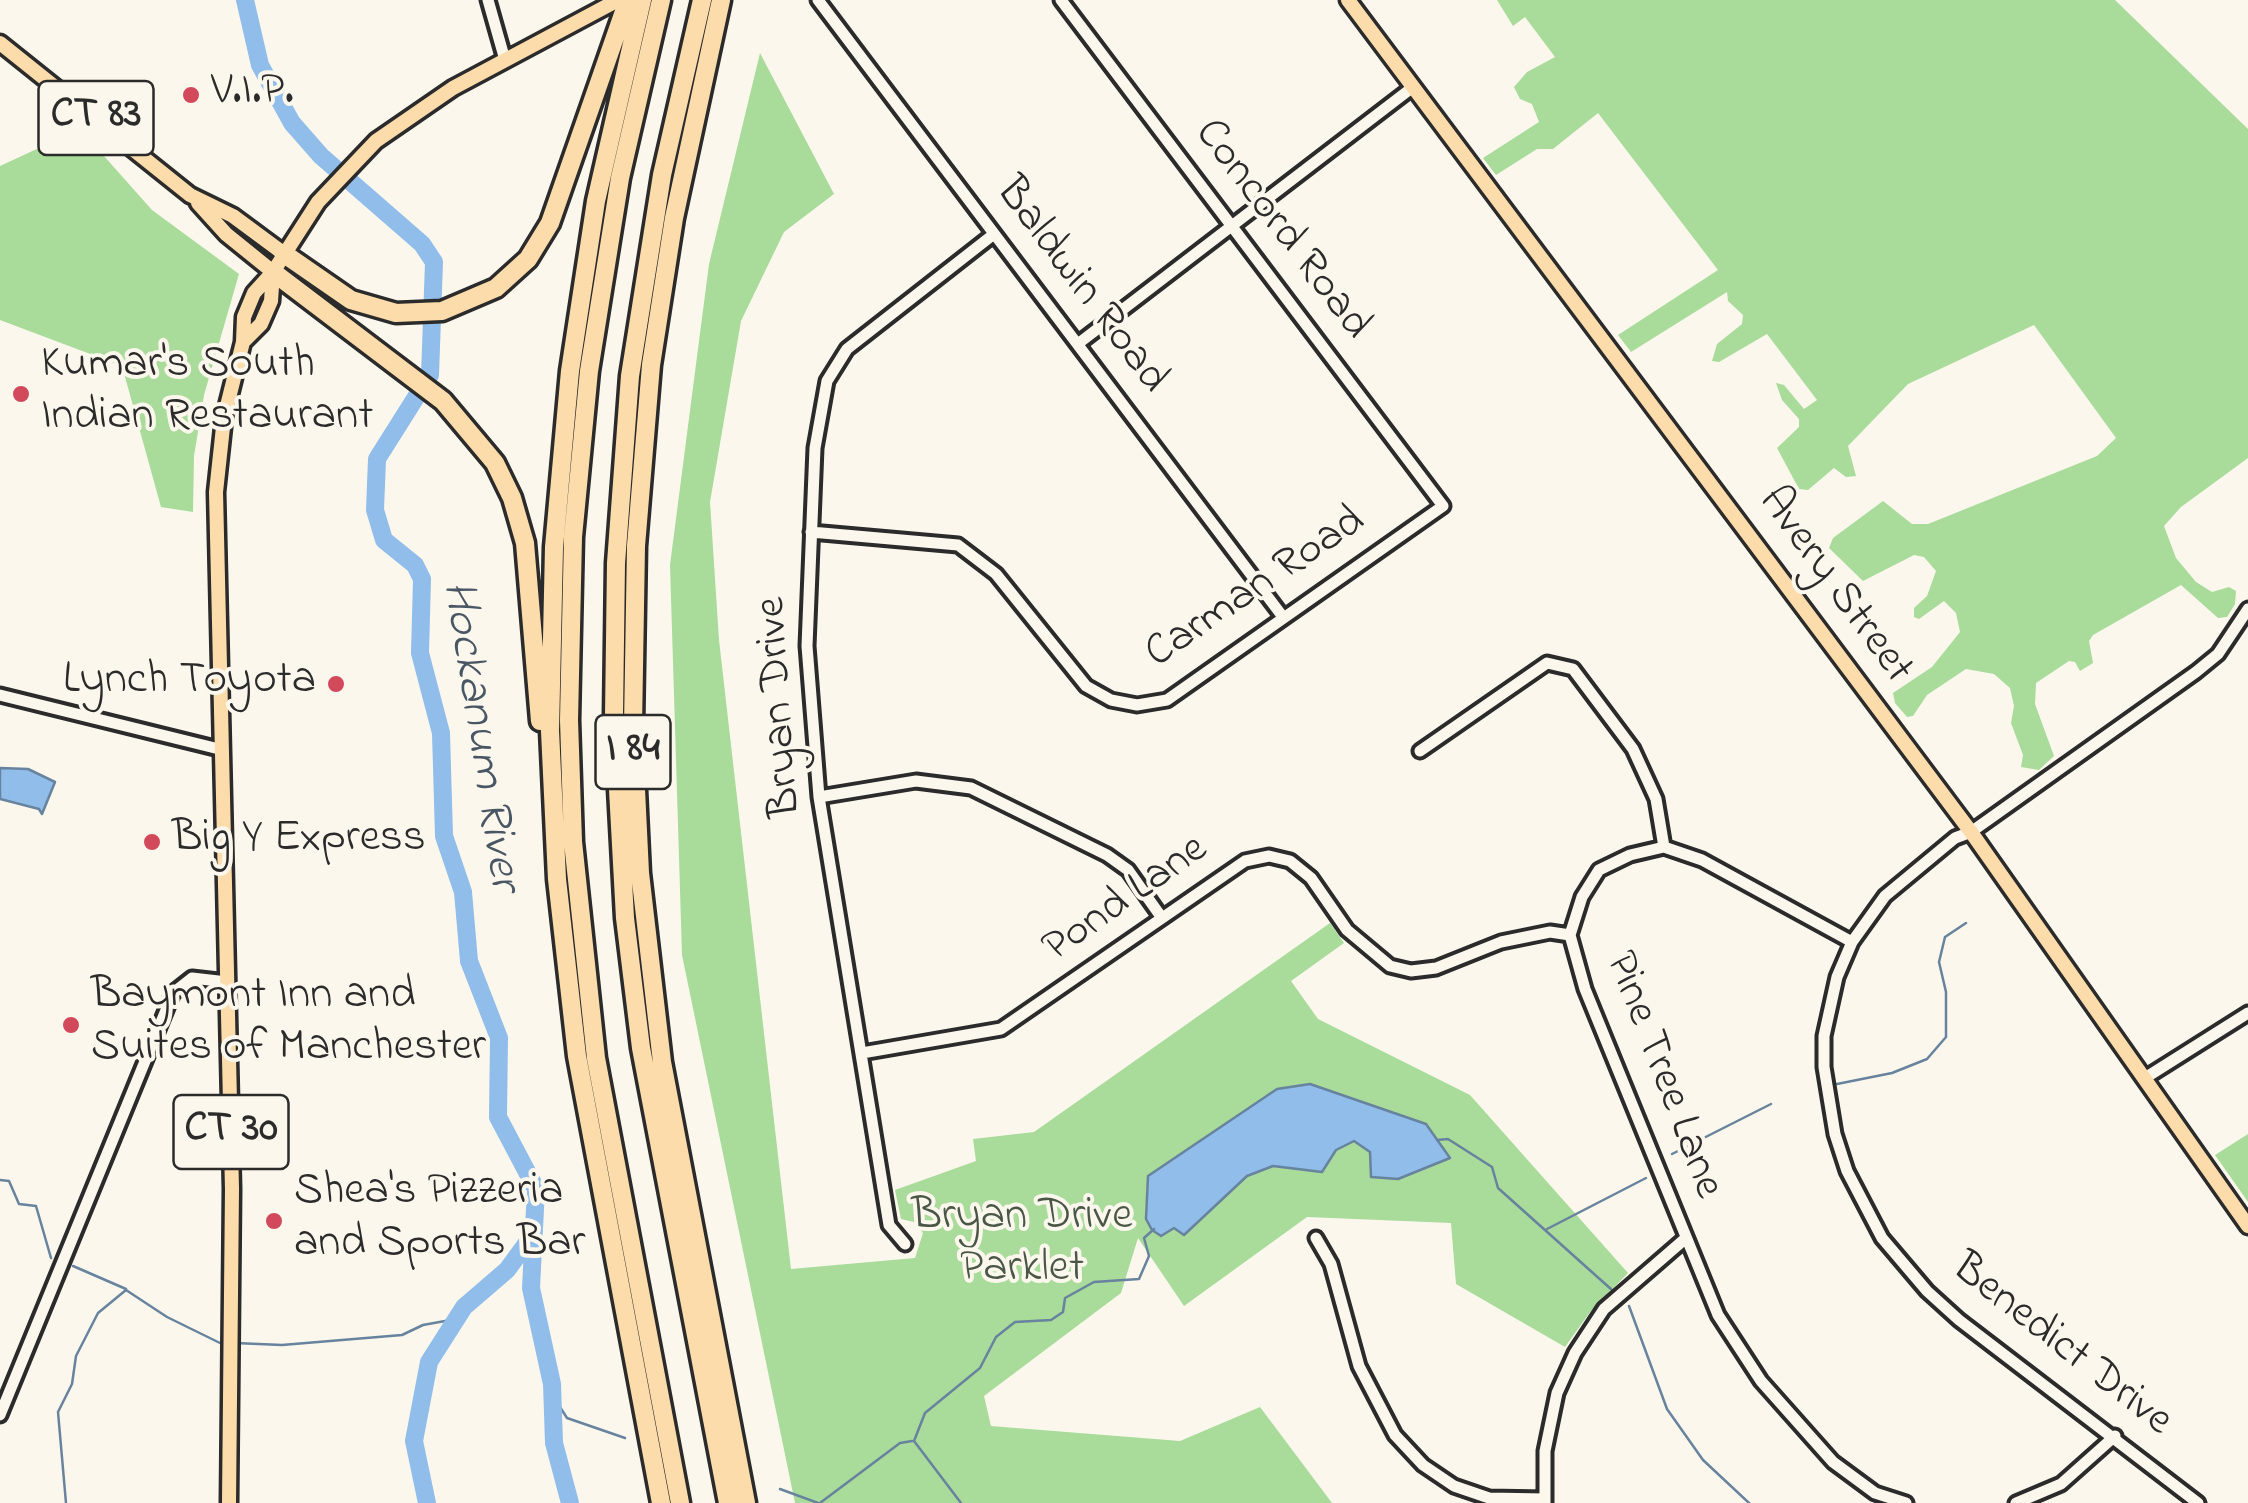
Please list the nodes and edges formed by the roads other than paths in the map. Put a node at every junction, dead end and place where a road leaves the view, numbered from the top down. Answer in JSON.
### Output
{"nodes":[{"id":1,"x":488,"y":0,"type":"edge"},
{"id":2,"x":618,"y":0,"type":"edge"},
{"id":3,"x":628,"y":0,"type":"edge"},
{"id":4,"x":642,"y":0,"type":"edge"},
{"id":5,"x":660,"y":0,"type":"edge"},
{"id":6,"x":702,"y":0,"type":"edge"},
{"id":7,"x":721,"y":0,"type":"edge"},
{"id":8,"x":818,"y":0,"type":"edge"},
{"id":9,"x":1061,"y":0,"type":"edge"},
{"id":10,"x":1348,"y":0,"type":"edge"},
{"id":11,"x":0,"y":43,"type":"edge"},
{"id":12,"x":505,"y":60,"type":"junction"},
{"id":13,"x":1413,"y":88,"type":"junction"},
{"id":14,"x":190,"y":195,"type":"junction"},
{"id":15,"x":1234,"y":227,"type":"junction"},
{"id":16,"x":994,"y":234,"type":"junction"},
{"id":17,"x":283,"y":253,"type":"junction"},
{"id":18,"x":273,"y":272,"type":"junction"},
{"id":19,"x":1079,"y":343,"type":"junction"},
{"id":20,"x":1443,"y":506,"type":"joint"},
{"id":21,"x":810,"y":532,"type":"junction"},
{"id":22,"x":2248,"y":609,"type":"edge"},
{"id":23,"x":1283,"y":617,"type":"junction"},
{"id":24,"x":0,"y":695,"type":"edge"},
{"id":25,"x":219,"y":750,"type":"junction"},
{"id":26,"x":1420,"y":750,"type":"dead end"},
{"id":27,"x":819,"y":797,"type":"junction"},
{"id":28,"x":1971,"y":832,"type":"junction"},
{"id":29,"x":554,"y":837,"type":"junction"},
{"id":30,"x":1664,"y":848,"type":"junction"},
{"id":31,"x":1162,"y":918,"type":"junction"},
{"id":32,"x":1570,"y":934,"type":"junction"},
{"id":33,"x":1852,"y":942,"type":"junction"},
{"id":34,"x":227,"y":982,"type":"junction"},
{"id":35,"x":2248,"y":1013,"type":"edge"},
{"id":36,"x":862,"y":1053,"type":"junction"},
{"id":37,"x":2145,"y":1078,"type":"junction"},
{"id":38,"x":2248,"y":1226,"type":"edge"},
{"id":39,"x":1316,"y":1238,"type":"dead end"},
{"id":40,"x":1686,"y":1238,"type":"junction"},
{"id":41,"x":905,"y":1244,"type":"dead end"},
{"id":42,"x":0,"y":1415,"type":"edge"},
{"id":43,"x":2115,"y":1436,"type":"junction"},
{"id":44,"x":1545,"y":1501,"type":"edge"},
{"id":45,"x":229,"y":1503,"type":"edge"},
{"id":46,"x":661,"y":1503,"type":"edge"},
{"id":47,"x":680,"y":1503,"type":"edge"},
{"id":48,"x":728,"y":1503,"type":"edge"},
{"id":49,"x":746,"y":1503,"type":"edge"},
{"id":50,"x":1906,"y":1503,"type":"edge"},
{"id":51,"x":2016,"y":1503,"type":"edge"},
{"id":52,"x":2198,"y":1503,"type":"edge"}],
"edges":[{"from":1,"to":12,"type":"street"},
{"from":2,"to":12,"type":"main road","number":"CT 30"},
{"from":3,"to":17,"type":"highway"},
{"from":4,"to":29,"type":"highway","number":"I 84"},
{"from":5,"to":47,"type":"highway"},
{"from":6,"to":48,"type":"highway"},
{"from":7,"to":49,"type":"highway","number":"I 84"},
{"from":8,"to":16,"type":"street","name":"Baldwin Road"},
{"from":9,"to":15,"type":"street","name":"Concord Road"},
{"from":10,"to":13,"type":"main road","name":"Avery Street"},
{"from":11,"to":14,"type":"main road","number":"CT 83"},
{"from":12,"to":17,"type":"main road","number":"CT 30"},
{"from":13,"to":15,"type":"street"},
{"from":13,"to":28,"type":"main road","name":"Avery Street"},
{"from":14,"to":17,"type":"main road","number":"CT 83"},
{"from":14,"to":18,"type":"main road","number":"CT 83"},
{"from":15,"to":19,"type":"street"},
{"from":15,"to":20,"type":"street","name":"Concord Road"},
{"from":16,"to":19,"type":"street","name":"Baldwin Road"},
{"from":16,"to":21,"type":"street","name":"Bryan Drive"},
{"from":17,"to":18,"type":"main road","number":"CT 30"},
{"from":18,"to":25,"type":"main road","number":"CT 30"},
{"from":18,"to":29,"type":"highway"},
{"from":19,"to":23,"type":"street","name":"Baldwin Road"},
{"from":20,"to":23,"type":"street","name":"Carman Road"},
{"from":21,"to":23,"type":"street","name":"Carman Road"},
{"from":21,"to":27,"type":"street","name":"Bryan Drive"},
{"from":22,"to":28,"type":"street","name":"Benedict Drive"},
{"from":24,"to":25,"type":"street"},
{"from":25,"to":34,"type":"main road","number":"CT 30"},
{"from":26,"to":30,"type":"street"},
{"from":27,"to":31,"type":"street"},
{"from":27,"to":36,"type":"street","name":"Bryan Drive"},
{"from":28,"to":33,"type":"street","name":"Benedict Drive"},
{"from":28,"to":37,"type":"main road","name":"Avery Street"},
{"from":29,"to":46,"type":"highway","number":"I 84"},
{"from":30,"to":32,"type":"street","name":"Pine Tree Lane"},
{"from":30,"to":33,"type":"street"},
{"from":31,"to":32,"type":"street","name":"Pond Lane"},
{"from":31,"to":36,"type":"street","name":"Pond Lane"},
{"from":32,"to":40,"type":"street","name":"Pine Tree Lane"},
{"from":33,"to":43,"type":"street","name":"Benedict Drive"},
{"from":34,"to":42,"type":"street"},
{"from":34,"to":45,"type":"main road","number":"CT 30"},
{"from":35,"to":37,"type":"street"},
{"from":36,"to":41,"type":"street","name":"Bryan Drive"},
{"from":37,"to":38,"type":"main road","name":"Avery Street"},
{"from":39,"to":44,"type":"street"},
{"from":40,"to":44,"type":"street"},
{"from":40,"to":50,"type":"street","name":"Pine Tree Lane"},
{"from":43,"to":51,"type":"street"},
{"from":43,"to":52,"type":"street","name":"Benedict Drive"}]}
